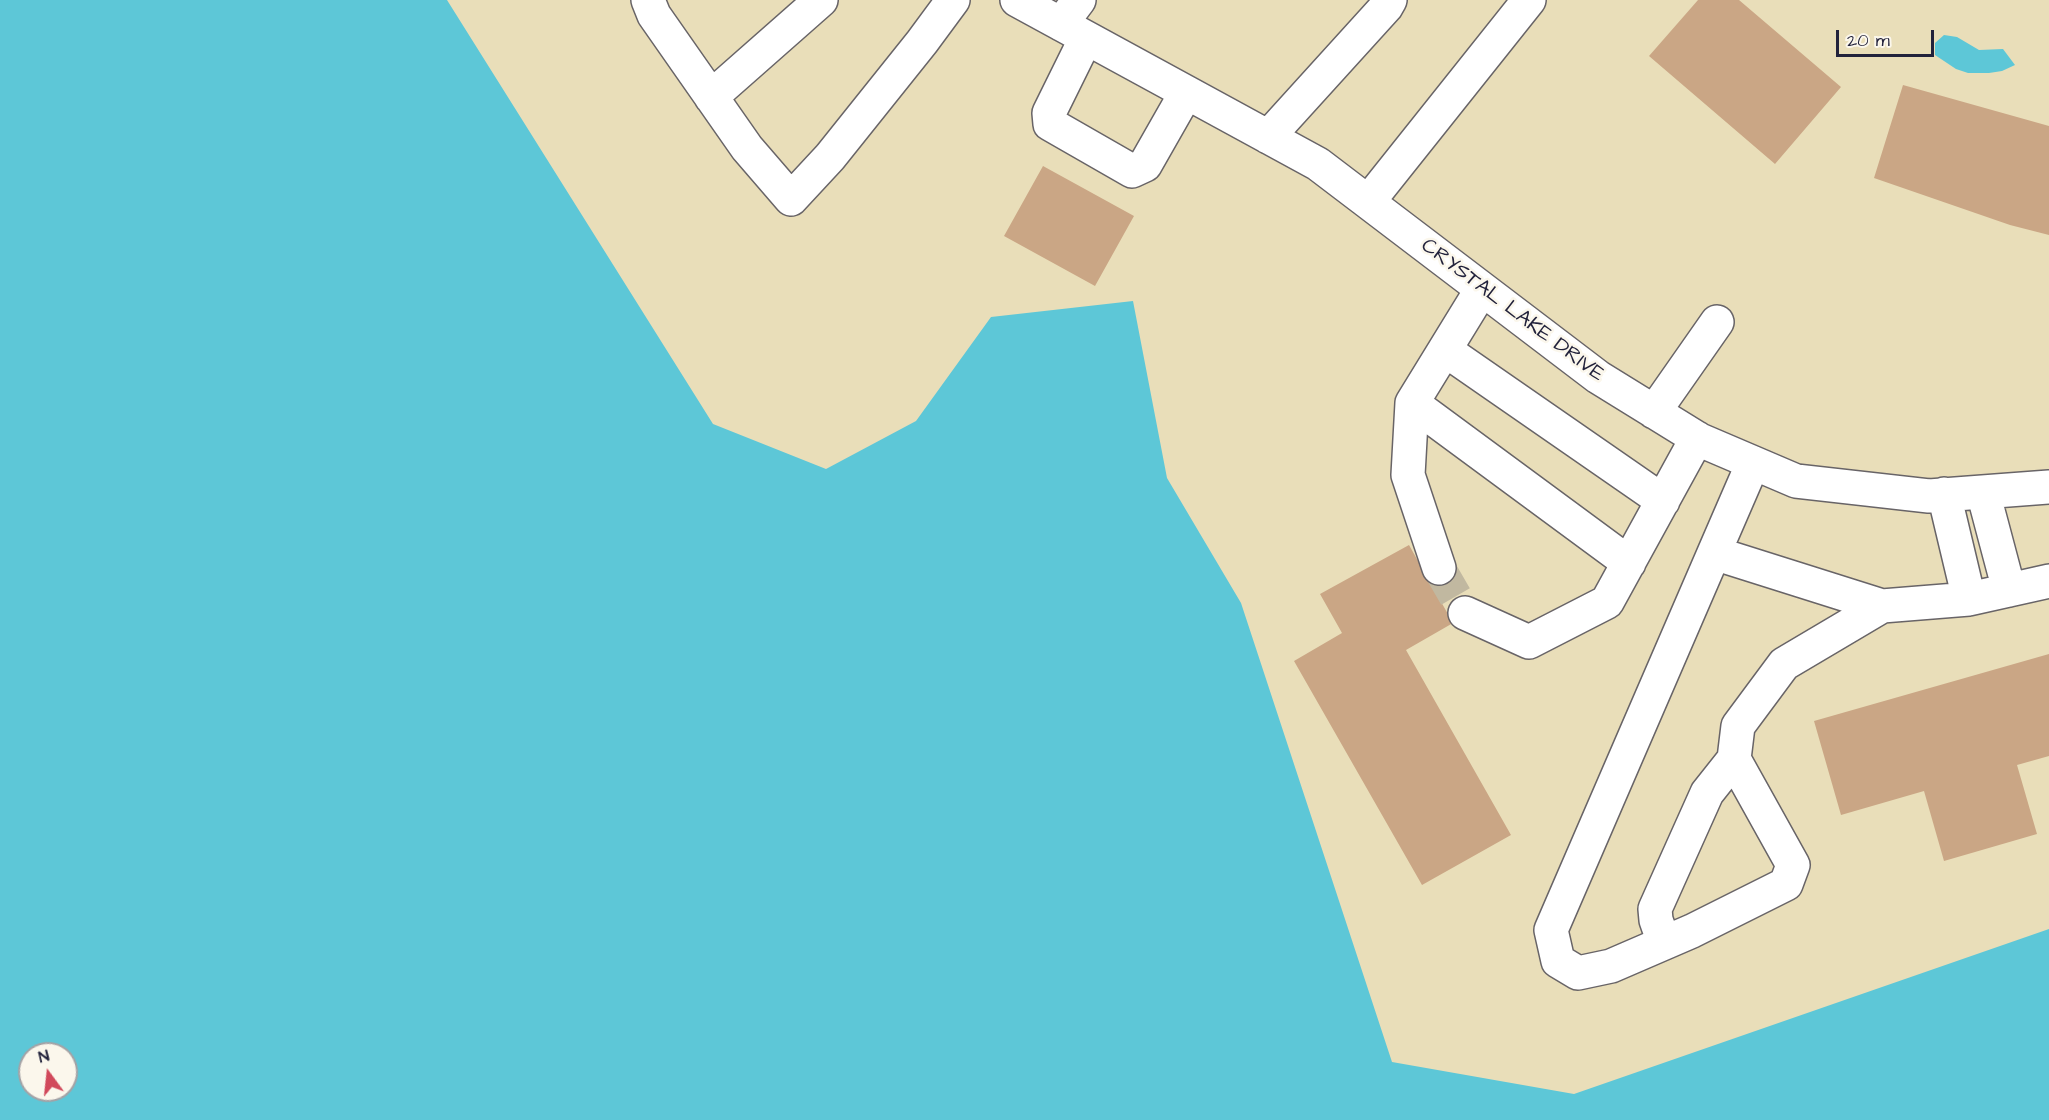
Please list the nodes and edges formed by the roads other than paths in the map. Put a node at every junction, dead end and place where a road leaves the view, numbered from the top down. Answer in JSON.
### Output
{"nodes":[{"id":1,"x":648,"y":0,"type":"edge"},
{"id":2,"x":821,"y":0,"type":"edge"},
{"id":3,"x":953,"y":0,"type":"edge"},
{"id":4,"x":1017,"y":0,"type":"edge"},
{"id":5,"x":1390,"y":0,"type":"edge"},
{"id":6,"x":1529,"y":0,"type":"edge"},
{"id":7,"x":1075,"y":21,"type":"edge"},
{"id":8,"x":1186,"y":93,"type":"junction"},
{"id":9,"x":711,"y":97,"type":"junction"},
{"id":10,"x":1268,"y":137,"type":"junction"},
{"id":11,"x":1368,"y":202,"type":"junction"},
{"id":12,"x":1482,"y":289,"type":"junction"},
{"id":13,"x":1717,"y":322,"type":"dead end"},
{"id":14,"x":1444,"y":350,"type":"junction"},
{"id":15,"x":1412,"y":403,"type":"junction"},
{"id":16,"x":1654,"y":412,"type":"junction"},
{"id":17,"x":1698,"y":438,"type":"junction"},
{"id":18,"x":1753,"y":463,"type":"junction"},
{"id":19,"x":2049,"y":487,"type":"edge"},
{"id":20,"x":1983,"y":492,"type":"junction"},
{"id":21,"x":1944,"y":494,"type":"junction"},
{"id":22,"x":1663,"y":501,"type":"junction"},
{"id":23,"x":1714,"y":553,"type":"junction"},
{"id":24,"x":1629,"y":563,"type":"junction"},
{"id":25,"x":1439,"y":568,"type":"tunnel mouth"},
{"id":26,"x":2049,"y":581,"type":"edge"},
{"id":27,"x":2009,"y":590,"type":"junction"},
{"id":28,"x":1969,"y":599,"type":"junction"},
{"id":29,"x":1882,"y":606,"type":"junction"},
{"id":30,"x":1465,"y":613,"type":"tunnel mouth"},
{"id":31,"x":1734,"y":759,"type":"junction"},
{"id":32,"x":1664,"y":943,"type":"junction"}],
"edges":[{"from":1,"to":9,"type":"street"},
{"from":2,"to":9,"type":"street"},
{"from":3,"to":9,"type":"street"},
{"from":4,"to":7,"type":"street","name":"CRYSTAL LAKE DRIVE"},
{"from":5,"to":10,"type":"street"},
{"from":6,"to":11,"type":"street"},
{"from":7,"to":8,"type":"street","name":"CRYSTAL LAKE DRIVE"},
{"from":7,"to":8,"type":"street"},
{"from":8,"to":10,"type":"street","name":"CRYSTAL LAKE DRIVE"},
{"from":10,"to":11,"type":"street","name":"CRYSTAL LAKE DRIVE"},
{"from":11,"to":12,"type":"street","name":"CRYSTAL LAKE DRIVE"},
{"from":12,"to":14,"type":"street"},
{"from":12,"to":16,"type":"street","name":"CRYSTAL LAKE DRIVE"},
{"from":13,"to":16,"type":"street"},
{"from":14,"to":15,"type":"street"},
{"from":14,"to":22,"type":"street"},
{"from":15,"to":24,"type":"street"},
{"from":15,"to":25,"type":"street"},
{"from":16,"to":17,"type":"street","name":"CRYSTAL LAKE DRIVE"},
{"from":17,"to":18,"type":"street","name":"CRYSTAL LAKE DRIVE"},
{"from":17,"to":22,"type":"street"},
{"from":18,"to":21,"type":"street","name":"CRYSTAL LAKE DRIVE"},
{"from":18,"to":23,"type":"street"},
{"from":19,"to":20,"type":"street","name":"CRYSTAL LAKE DRIVE"},
{"from":20,"to":21,"type":"street","name":"CRYSTAL LAKE DRIVE"},
{"from":20,"to":27,"type":"street"},
{"from":21,"to":28,"type":"street"},
{"from":22,"to":24,"type":"street"},
{"from":23,"to":29,"type":"street"},
{"from":23,"to":32,"type":"street"},
{"from":24,"to":30,"type":"street"},
{"from":26,"to":27,"type":"street"},
{"from":27,"to":28,"type":"street"},
{"from":28,"to":29,"type":"street"},
{"from":29,"to":31,"type":"street"},
{"from":31,"to":32,"type":"street"},
{"from":31,"to":32,"type":"street"}]}
